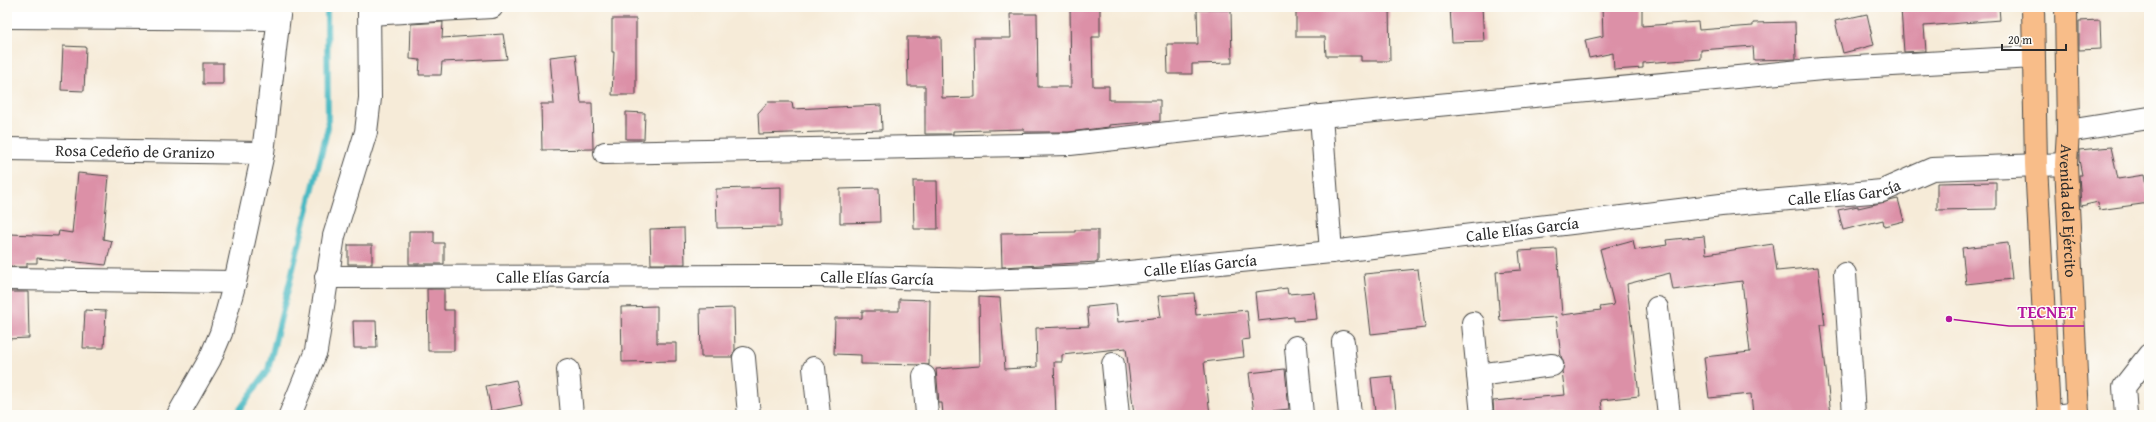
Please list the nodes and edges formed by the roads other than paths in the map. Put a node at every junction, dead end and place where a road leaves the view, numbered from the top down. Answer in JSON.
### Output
{"nodes":[{"id":1,"x":492,"y":7,"type":"edge"},
{"id":2,"x":2033,"y":7,"type":"edge"},
{"id":3,"x":2066,"y":7,"type":"edge"},
{"id":4,"x":369,"y":11,"type":"edge"},
{"id":5,"x":279,"y":13,"type":"edge"},
{"id":6,"x":7,"y":16,"type":"edge"},
{"id":7,"x":2033,"y":57,"type":"junction"},
{"id":8,"x":1321,"y":116,"type":"junction"},
{"id":9,"x":2149,"y":118,"type":"edge"},
{"id":10,"x":2068,"y":131,"type":"junction"},
{"id":11,"x":7,"y":149,"type":"edge"},
{"id":12,"x":262,"y":153,"type":"junction"},
{"id":13,"x":605,"y":153,"type":"dead end"},
{"id":14,"x":2036,"y":164,"type":"junction"},
{"id":15,"x":2066,"y":164,"type":"junction"},
{"id":16,"x":1331,"y":252,"type":"junction"},
{"id":17,"x":1845,"y":274,"type":"dead end"},
{"id":18,"x":326,"y":277,"type":"junction"},
{"id":19,"x":7,"y":279,"type":"edge"},
{"id":20,"x":235,"y":282,"type":"junction"},
{"id":21,"x":1657,"y":308,"type":"dead end"},
{"id":22,"x":1473,"y":323,"type":"dead end"},
{"id":23,"x":1343,"y":342,"type":"dead end"},
{"id":24,"x":1296,"y":347,"type":"dead end"},
{"id":25,"x":2149,"y":355,"type":"edge"},
{"id":26,"x":744,"y":358,"type":"dead end"},
{"id":27,"x":1113,"y":364,"type":"dead end"},
{"id":28,"x":1552,"y":365,"type":"dead end"},
{"id":29,"x":814,"y":368,"type":"dead end"},
{"id":30,"x":568,"y":370,"type":"dead end"},
{"id":31,"x":1478,"y":375,"type":"junction"},
{"id":32,"x":924,"y":376,"type":"dead end"},
{"id":33,"x":2073,"y":414,"type":"edge"},
{"id":34,"x":178,"y":415,"type":"edge"},
{"id":35,"x":290,"y":415,"type":"edge"},
{"id":36,"x":572,"y":415,"type":"edge"},
{"id":37,"x":749,"y":415,"type":"edge"},
{"id":38,"x":819,"y":415,"type":"edge"},
{"id":39,"x":927,"y":415,"type":"edge"},
{"id":40,"x":1118,"y":415,"type":"edge"},
{"id":41,"x":1302,"y":415,"type":"edge"},
{"id":42,"x":1350,"y":415,"type":"edge"},
{"id":43,"x":1482,"y":415,"type":"edge"},
{"id":44,"x":1669,"y":415,"type":"edge"},
{"id":45,"x":1854,"y":415,"type":"edge"},
{"id":46,"x":2049,"y":415,"type":"edge"},
{"id":47,"x":2126,"y":415,"type":"edge"}],
"edges":[{"from":1,"to":4,"type":"street"},
{"from":2,"to":7,"type":"main road","name":"Avenida del Ejército"},
{"from":3,"to":10,"type":"main road","name":"Avenida del Ejército"},
{"from":4,"to":18,"type":"street"},
{"from":5,"to":6,"type":"street"},
{"from":5,"to":12,"type":"street"},
{"from":7,"to":8,"type":"street"},
{"from":7,"to":14,"type":"main road","name":"Avenida del Ejército"},
{"from":8,"to":13,"type":"street"},
{"from":8,"to":16,"type":"street"},
{"from":9,"to":10,"type":"street"},
{"from":10,"to":15,"type":"main road","name":"Avenida del Ejército"},
{"from":11,"to":12,"type":"street","name":"Rosa Cedeño de Granizo"},
{"from":12,"to":20,"type":"street"},
{"from":14,"to":15,"type":"street","name":"Calle Elías García"},
{"from":14,"to":16,"type":"street","name":"Calle Elías García"},
{"from":14,"to":46,"type":"main road","name":"Avenida del Ejército"},
{"from":15,"to":33,"type":"main road","name":"Avenida del Ejército"},
{"from":16,"to":18,"type":"street","name":"Calle Elías García"},
{"from":17,"to":45,"type":"street"},
{"from":18,"to":35,"type":"street"},
{"from":19,"to":20,"type":"street"},
{"from":20,"to":34,"type":"street"},
{"from":21,"to":44,"type":"street"},
{"from":22,"to":31,"type":"street"},
{"from":23,"to":42,"type":"street"},
{"from":24,"to":41,"type":"street"},
{"from":25,"to":47,"type":"street"},
{"from":26,"to":37,"type":"street"},
{"from":27,"to":40,"type":"street"},
{"from":28,"to":31,"type":"street"},
{"from":29,"to":38,"type":"street"},
{"from":30,"to":36,"type":"street"},
{"from":31,"to":43,"type":"street"},
{"from":32,"to":39,"type":"street"}]}
